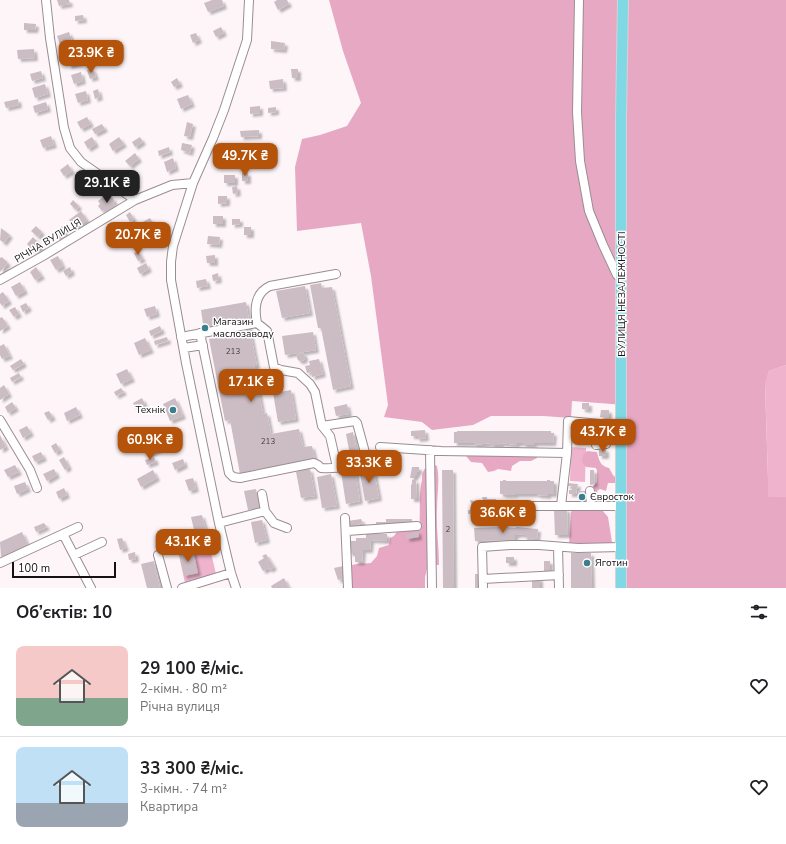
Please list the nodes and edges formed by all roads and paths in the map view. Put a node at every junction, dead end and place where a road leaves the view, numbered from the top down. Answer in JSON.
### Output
{"nodes":[{"id":1,"x":46,"y":0,"type":"edge"},
{"id":2,"x":249,"y":0,"type":"edge"},
{"id":3,"x":578,"y":0,"type":"edge"},
{"id":4,"x":623,"y":0,"type":"edge"},
{"id":5,"x":193,"y":183,"type":"junction"},
{"id":6,"x":135,"y":200,"type":"junction"},
{"id":7,"x":336,"y":274,"type":"dead end"},
{"id":8,"x":622,"y":279,"type":"junction"},
{"id":9,"x":0,"y":280,"type":"edge"},
{"id":10,"x":257,"y":323,"type":"junction"},
{"id":11,"x":200,"y":333,"type":"junction"},
{"id":12,"x":181,"y":336,"type":"junction"},
{"id":13,"x":203,"y":345,"type":"junction"},
{"id":14,"x":184,"y":348,"type":"junction"},
{"id":15,"x":0,"y":420,"type":"edge"},
{"id":16,"x":607,"y":425,"type":"junction"},
{"id":17,"x":322,"y":426,"type":"junction"},
{"id":18,"x":621,"y":426,"type":"junction"},
{"id":19,"x":596,"y":445,"type":"dead end"},
{"id":20,"x":380,"y":447,"type":"dead end"},
{"id":21,"x":430,"y":450,"type":"junction"},
{"id":22,"x":567,"y":453,"type":"junction"},
{"id":23,"x":337,"y":467,"type":"junction"},
{"id":24,"x":37,"y":488,"type":"dead end"},
{"id":25,"x":590,"y":491,"type":"dead end"},
{"id":26,"x":262,"y":494,"type":"dead end"},
{"id":27,"x":561,"y":506,"type":"junction"},
{"id":28,"x":591,"y":506,"type":"junction"},
{"id":29,"x":621,"y":506,"type":"junction"},
{"id":30,"x":481,"y":509,"type":"dead end"},
{"id":31,"x":265,"y":511,"type":"junction"},
{"id":32,"x":346,"y":518,"type":"dead end"},
{"id":33,"x":219,"y":523,"type":"junction"},
{"id":34,"x":417,"y":526,"type":"dead end"},
{"id":35,"x":78,"y":527,"type":"dead end"},
{"id":36,"x":287,"y":528,"type":"dead end"},
{"id":37,"x":347,"y":531,"type":"junction"},
{"id":38,"x":63,"y":534,"type":"junction"},
{"id":39,"x":102,"y":542,"type":"dead end"},
{"id":40,"x":558,"y":547,"type":"junction"},
{"id":41,"x":621,"y":547,"type":"junction"},
{"id":42,"x":158,"y":554,"type":"dead end"},
{"id":43,"x":74,"y":555,"type":"junction"},
{"id":44,"x":0,"y":563,"type":"edge"},
{"id":45,"x":231,"y":573,"type":"junction"},
{"id":46,"x":559,"y":575,"type":"junction"},
{"id":47,"x":483,"y":579,"type":"junction"},
{"id":48,"x":91,"y":588,"type":"edge"},
{"id":49,"x":167,"y":588,"type":"edge"},
{"id":50,"x":182,"y":588,"type":"edge"},
{"id":51,"x":236,"y":588,"type":"edge"},
{"id":52,"x":348,"y":588,"type":"edge"},
{"id":53,"x":432,"y":588,"type":"edge"},
{"id":54,"x":483,"y":588,"type":"edge"},
{"id":55,"x":559,"y":588,"type":"edge"},
{"id":56,"x":621,"y":588,"type":"edge"}],
"edges":[{"from":1,"to":6,"type":"street"},
{"from":2,"to":5,"type":"street"},
{"from":3,"to":8,"type":"street"},
{"from":4,"to":8,"type":"main road","name":"ВУЛИЦЯ НЕЗАЛЕЖНОСТІ"},
{"from":5,"to":6,"type":"street","name":"РІЧНА ВУЛИЦЯ"},
{"from":5,"to":12,"type":"street"},
{"from":6,"to":9,"type":"street","name":"РІЧНА ВУЛИЦЯ"},
{"from":7,"to":10,"type":"street"},
{"from":8,"to":18,"type":"main road","name":"ВУЛИЦЯ НЕЗАЛЕЖНОСТІ"},
{"from":10,"to":11,"type":"street"},
{"from":10,"to":17,"type":"street"},
{"from":11,"to":12,"type":"street"},
{"from":11,"to":13,"type":"street"},
{"from":12,"to":14,"type":"street"},
{"from":13,"to":14,"type":"street"},
{"from":13,"to":23,"type":"street"},
{"from":14,"to":33,"type":"street"},
{"from":15,"to":24,"type":"street"},
{"from":16,"to":18,"type":"street"},
{"from":16,"to":19,"type":"street"},
{"from":16,"to":22,"type":"street"},
{"from":17,"to":23,"type":"street"},
{"from":17,"to":23,"type":"street"},
{"from":18,"to":29,"type":"main road","name":"ВУЛИЦЯ НЕЗАЛЕЖНОСТІ"},
{"from":20,"to":21,"type":"street"},
{"from":21,"to":22,"type":"street"},
{"from":21,"to":53,"type":"street"},
{"from":22,"to":27,"type":"street"},
{"from":25,"to":28,"type":"street"},
{"from":26,"to":31,"type":"street"},
{"from":27,"to":28,"type":"street"},
{"from":27,"to":30,"type":"street"},
{"from":28,"to":29,"type":"street"},
{"from":29,"to":41,"type":"main road","name":"ВУЛИЦЯ НЕЗАЛЕЖНОСТІ"},
{"from":31,"to":33,"type":"street"},
{"from":31,"to":36,"type":"street"},
{"from":32,"to":37,"type":"street"},
{"from":33,"to":45,"type":"street"},
{"from":34,"to":37,"type":"street"},
{"from":35,"to":38,"type":"street"},
{"from":37,"to":52,"type":"street"},
{"from":38,"to":43,"type":"street"},
{"from":38,"to":44,"type":"street"},
{"from":39,"to":43,"type":"street"},
{"from":40,"to":41,"type":"street"},
{"from":40,"to":46,"type":"street"},
{"from":40,"to":47,"type":"street"},
{"from":41,"to":56,"type":"main road","name":"ВУЛИЦЯ НЕЗАЛЕЖНОСТІ"},
{"from":42,"to":49,"type":"street"},
{"from":43,"to":48,"type":"street"},
{"from":45,"to":50,"type":"street"},
{"from":45,"to":51,"type":"street"},
{"from":46,"to":47,"type":"street"},
{"from":46,"to":55,"type":"street"},
{"from":47,"to":54,"type":"street"}]}
